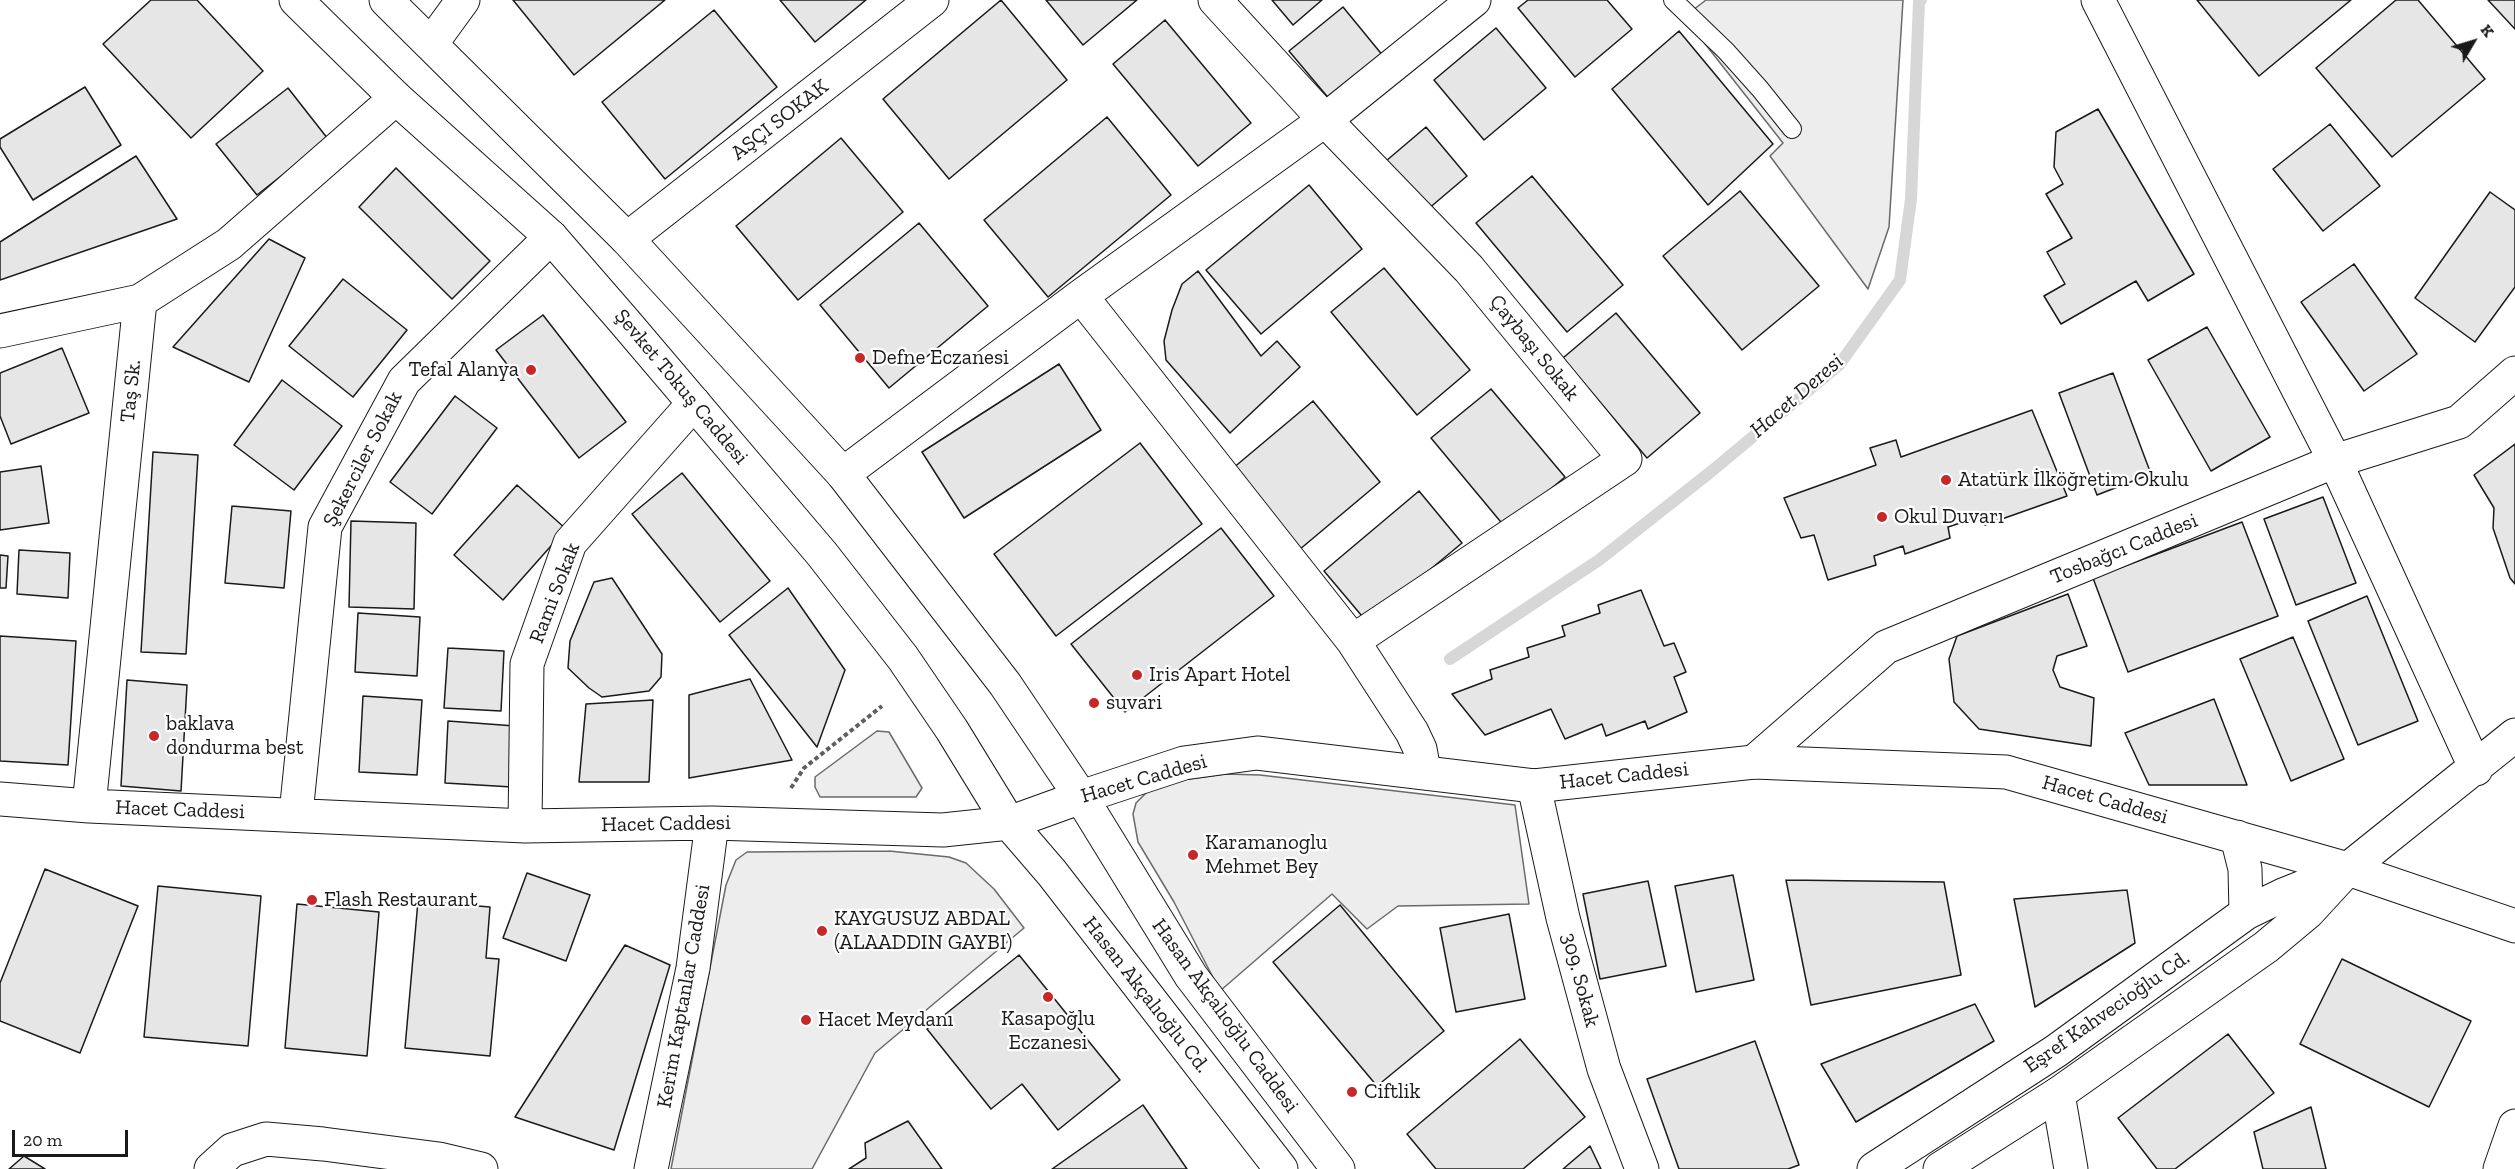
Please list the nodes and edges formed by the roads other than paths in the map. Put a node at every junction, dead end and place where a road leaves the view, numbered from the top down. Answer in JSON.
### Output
{"nodes":[{"id":1,"x":296,"y":0,"type":"edge"},
{"id":2,"x":386,"y":0,"type":"edge"},
{"id":3,"x":463,"y":0,"type":"edge"},
{"id":4,"x":932,"y":0,"type":"edge"},
{"id":5,"x":1215,"y":0,"type":"edge"},
{"id":6,"x":1474,"y":0,"type":"edge"},
{"id":7,"x":1672,"y":0,"type":"edge"},
{"id":8,"x":2098,"y":0,"type":"edge"},
{"id":9,"x":430,"y":44,"type":"junction"},
{"id":10,"x":396,"y":98,"type":"junction"},
{"id":11,"x":1325,"y":120,"type":"junction"},
{"id":12,"x":1792,"y":129,"type":"dead end"},
{"id":13,"x":551,"y":237,"type":"junction"},
{"id":14,"x":627,"y":239,"type":"junction"},
{"id":15,"x":1081,"y":296,"type":"junction"},
{"id":16,"x":140,"y":301,"type":"junction"},
{"id":17,"x":0,"y":331,"type":"edge"},
{"id":18,"x":2515,"y":373,"type":"edge"},
{"id":19,"x":694,"y":403,"type":"junction"},
{"id":20,"x":2335,"y":461,"type":"junction"},
{"id":21,"x":843,"y":474,"type":"junction"},
{"id":22,"x":1353,"y":642,"type":"junction"},
{"id":23,"x":2515,"y":735,"type":"edge"},
{"id":24,"x":1754,"y":762,"type":"junction"},
{"id":25,"x":2476,"y":768,"type":"junction"},
{"id":26,"x":1424,"y":771,"type":"junction"},
{"id":27,"x":1534,"y":786,"type":"junction"},
{"id":28,"x":1081,"y":797,"type":"junction"},
{"id":29,"x":0,"y":799,"type":"edge"},
{"id":30,"x":88,"y":806,"type":"junction"},
{"id":31,"x":296,"y":814,"type":"junction"},
{"id":32,"x":712,"y":823,"type":"junction"},
{"id":33,"x":1009,"y":823,"type":"junction"},
{"id":34,"x":525,"y":826,"type":"junction"},
{"id":35,"x":2237,"y":837,"type":"junction"},
{"id":36,"x":2348,"y":869,"type":"junction"},
{"id":37,"x":2246,"y":913,"type":"junction"},
{"id":38,"x":2515,"y":926,"type":"edge"},
{"id":39,"x":2058,"y":1094,"type":"junction"},
{"id":40,"x":2515,"y":1126,"type":"edge"},
{"id":41,"x":211,"y":1169,"type":"edge"},
{"id":42,"x":481,"y":1169,"type":"edge"},
{"id":43,"x":651,"y":1169,"type":"edge"},
{"id":44,"x":1281,"y":1169,"type":"edge"},
{"id":45,"x":1338,"y":1169,"type":"edge"},
{"id":46,"x":1642,"y":1169,"type":"edge"},
{"id":47,"x":1874,"y":1169,"type":"edge"},
{"id":48,"x":1940,"y":1169,"type":"edge"},
{"id":49,"x":2071,"y":1169,"type":"edge"},
{"id":50,"x":2499,"y":1169,"type":"edge"}],
"edges":[{"from":1,"to":10,"type":"street","name":"Şevket Tokuş Caddesi"},
{"from":2,"to":9,"type":"street"},
{"from":3,"to":9,"type":"street"},
{"from":4,"to":14,"type":"street","name":"AŞÇI SOKAK"},
{"from":5,"to":11,"type":"street","name":"Çaybaşı Sokak"},
{"from":6,"to":11,"type":"street"},
{"from":7,"to":12,"type":"lane"},
{"from":8,"to":20,"type":"street"},
{"from":9,"to":14,"type":"street"},
{"from":10,"to":13,"type":"street","name":"Şevket Tokuş Caddesi"},
{"from":10,"to":16,"type":"street"},
{"from":11,"to":15,"type":"street"},
{"from":11,"to":22,"type":"street","name":"Çaybaşı Sokak"},
{"from":13,"to":19,"type":"street","name":"Şevket Tokuş Caddesi"},
{"from":13,"to":31,"type":"street","name":"Şekerciler Sokak"},
{"from":14,"to":21,"type":"street"},
{"from":15,"to":21,"type":"street"},
{"from":15,"to":22,"type":"street"},
{"from":16,"to":17,"type":"street"},
{"from":16,"to":30,"type":"street","name":"Taş Sk."},
{"from":18,"to":20,"type":"street","name":"Tosbağcı Caddesi"},
{"from":19,"to":33,"type":"street","name":"Şevket Tokuş Caddesi"},
{"from":19,"to":34,"type":"street","name":"Rami Sokak"},
{"from":20,"to":24,"type":"street","name":"Tosbağcı Caddesi"},
{"from":20,"to":25,"type":"street"},
{"from":21,"to":28,"type":"street"},
{"from":22,"to":26,"type":"street"},
{"from":23,"to":25,"type":"street","name":"Eşref Kahvecioğlu Cd."},
{"from":24,"to":27,"type":"street","name":"Hacet Caddesi"},
{"from":24,"to":35,"type":"street","name":"Hacet Caddesi"},
{"from":25,"to":36,"type":"street","name":"Eşref Kahvecioğlu Cd."},
{"from":26,"to":27,"type":"street","name":"Hacet Caddesi"},
{"from":26,"to":28,"type":"street","name":"Hacet Caddesi"},
{"from":27,"to":46,"type":"street","name":"309. Sokak"},
{"from":28,"to":33,"type":"street","name":"Hacet Caddesi"},
{"from":28,"to":45,"type":"street","name":"Hasan Akçalıoğlu Caddesi"},
{"from":29,"to":30,"type":"street","name":"Hacet Caddesi"},
{"from":30,"to":31,"type":"street","name":"Hacet Caddesi"},
{"from":31,"to":34,"type":"street","name":"Hacet Caddesi"},
{"from":32,"to":33,"type":"street","name":"Hacet Caddesi"},
{"from":32,"to":34,"type":"street","name":"Hacet Caddesi"},
{"from":32,"to":43,"type":"street","name":"Kerim Kaptanlar Caddesi"},
{"from":33,"to":44,"type":"street","name":"Hasan Akçalıoğlu Cd."},
{"from":35,"to":36,"type":"street","name":"Hacet Caddesi"},
{"from":35,"to":37,"type":"street"},
{"from":36,"to":37,"type":"street","name":"Eşref Kahvecioğlu Cd."},
{"from":36,"to":38,"type":"street","name":"Hacet Caddesi"},
{"from":36,"to":39,"type":"street","name":"Eşref Kahvecioğlu Cd."},
{"from":37,"to":47,"type":"street","name":"Eşref Kahvecioğlu Cd."},
{"from":39,"to":48,"type":"street","name":"Eşref Kahvecioğlu Cd."},
{"from":39,"to":49,"type":"street"},
{"from":40,"to":50,"type":"street"},
{"from":41,"to":42,"type":"street"}]}
